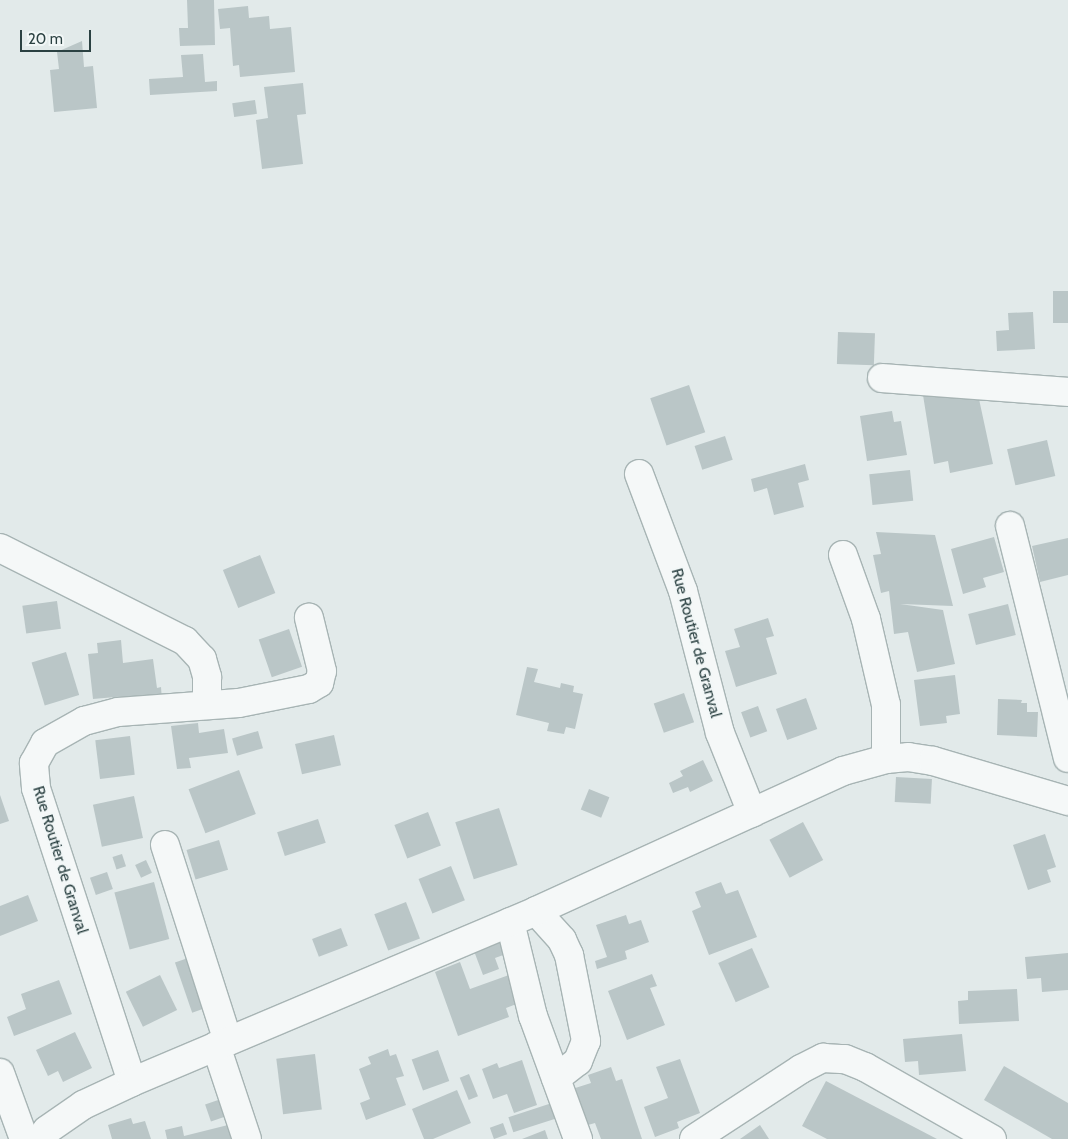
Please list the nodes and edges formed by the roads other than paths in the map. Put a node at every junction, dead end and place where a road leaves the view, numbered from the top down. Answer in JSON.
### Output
{"nodes":[{"id":1,"x":882,"y":378,"type":"dead end"},
{"id":2,"x":1068,"y":392,"type":"edge"},
{"id":3,"x":639,"y":474,"type":"dead end"},
{"id":4,"x":1010,"y":526,"type":"dead end"},
{"id":5,"x":0,"y":548,"type":"edge"},
{"id":6,"x":843,"y":555,"type":"dead end"},
{"id":7,"x":308,"y":618,"type":"dead end"},
{"id":8,"x":207,"y":705,"type":"junction"},
{"id":9,"x":1068,"y":758,"type":"edge"},
{"id":10,"x":886,"y":759,"type":"junction"},
{"id":11,"x":1068,"y":801,"type":"edge"},
{"id":12,"x":752,"y":813,"type":"junction"},
{"id":13,"x":165,"y":845,"type":"dead end"},
{"id":14,"x":536,"y":911,"type":"junction"},
{"id":15,"x":510,"y":922,"type":"junction"},
{"id":16,"x":222,"y":1044,"type":"junction"},
{"id":17,"x":0,"y":1073,"type":"edge"},
{"id":18,"x":556,"y":1078,"type":"junction"},
{"id":19,"x":132,"y":1082,"type":"junction"},
{"id":20,"x":24,"y":1139,"type":"edge"},
{"id":21,"x":40,"y":1139,"type":"edge"},
{"id":22,"x":247,"y":1139,"type":"edge"},
{"id":23,"x":578,"y":1139,"type":"edge"},
{"id":24,"x":694,"y":1139,"type":"edge"},
{"id":25,"x":992,"y":1139,"type":"edge"}],
"edges":[{"from":1,"to":2,"type":"street"},
{"from":3,"to":12,"type":"street","name":"Rue Routier de Granval"},
{"from":4,"to":9,"type":"street"},
{"from":5,"to":8,"type":"street"},
{"from":6,"to":10,"type":"street"},
{"from":7,"to":8,"type":"street","name":"Rue Routier de Granval"},
{"from":8,"to":19,"type":"street","name":"Rue Routier de Granval"},
{"from":10,"to":11,"type":"street"},
{"from":10,"to":12,"type":"street"},
{"from":12,"to":14,"type":"street"},
{"from":13,"to":16,"type":"street"},
{"from":14,"to":15,"type":"street"},
{"from":14,"to":18,"type":"street"},
{"from":15,"to":16,"type":"street"},
{"from":15,"to":18,"type":"street"},
{"from":16,"to":19,"type":"street"},
{"from":16,"to":22,"type":"street"},
{"from":17,"to":20,"type":"street"},
{"from":18,"to":23,"type":"street"},
{"from":19,"to":21,"type":"street"},
{"from":24,"to":25,"type":"street"}]}
